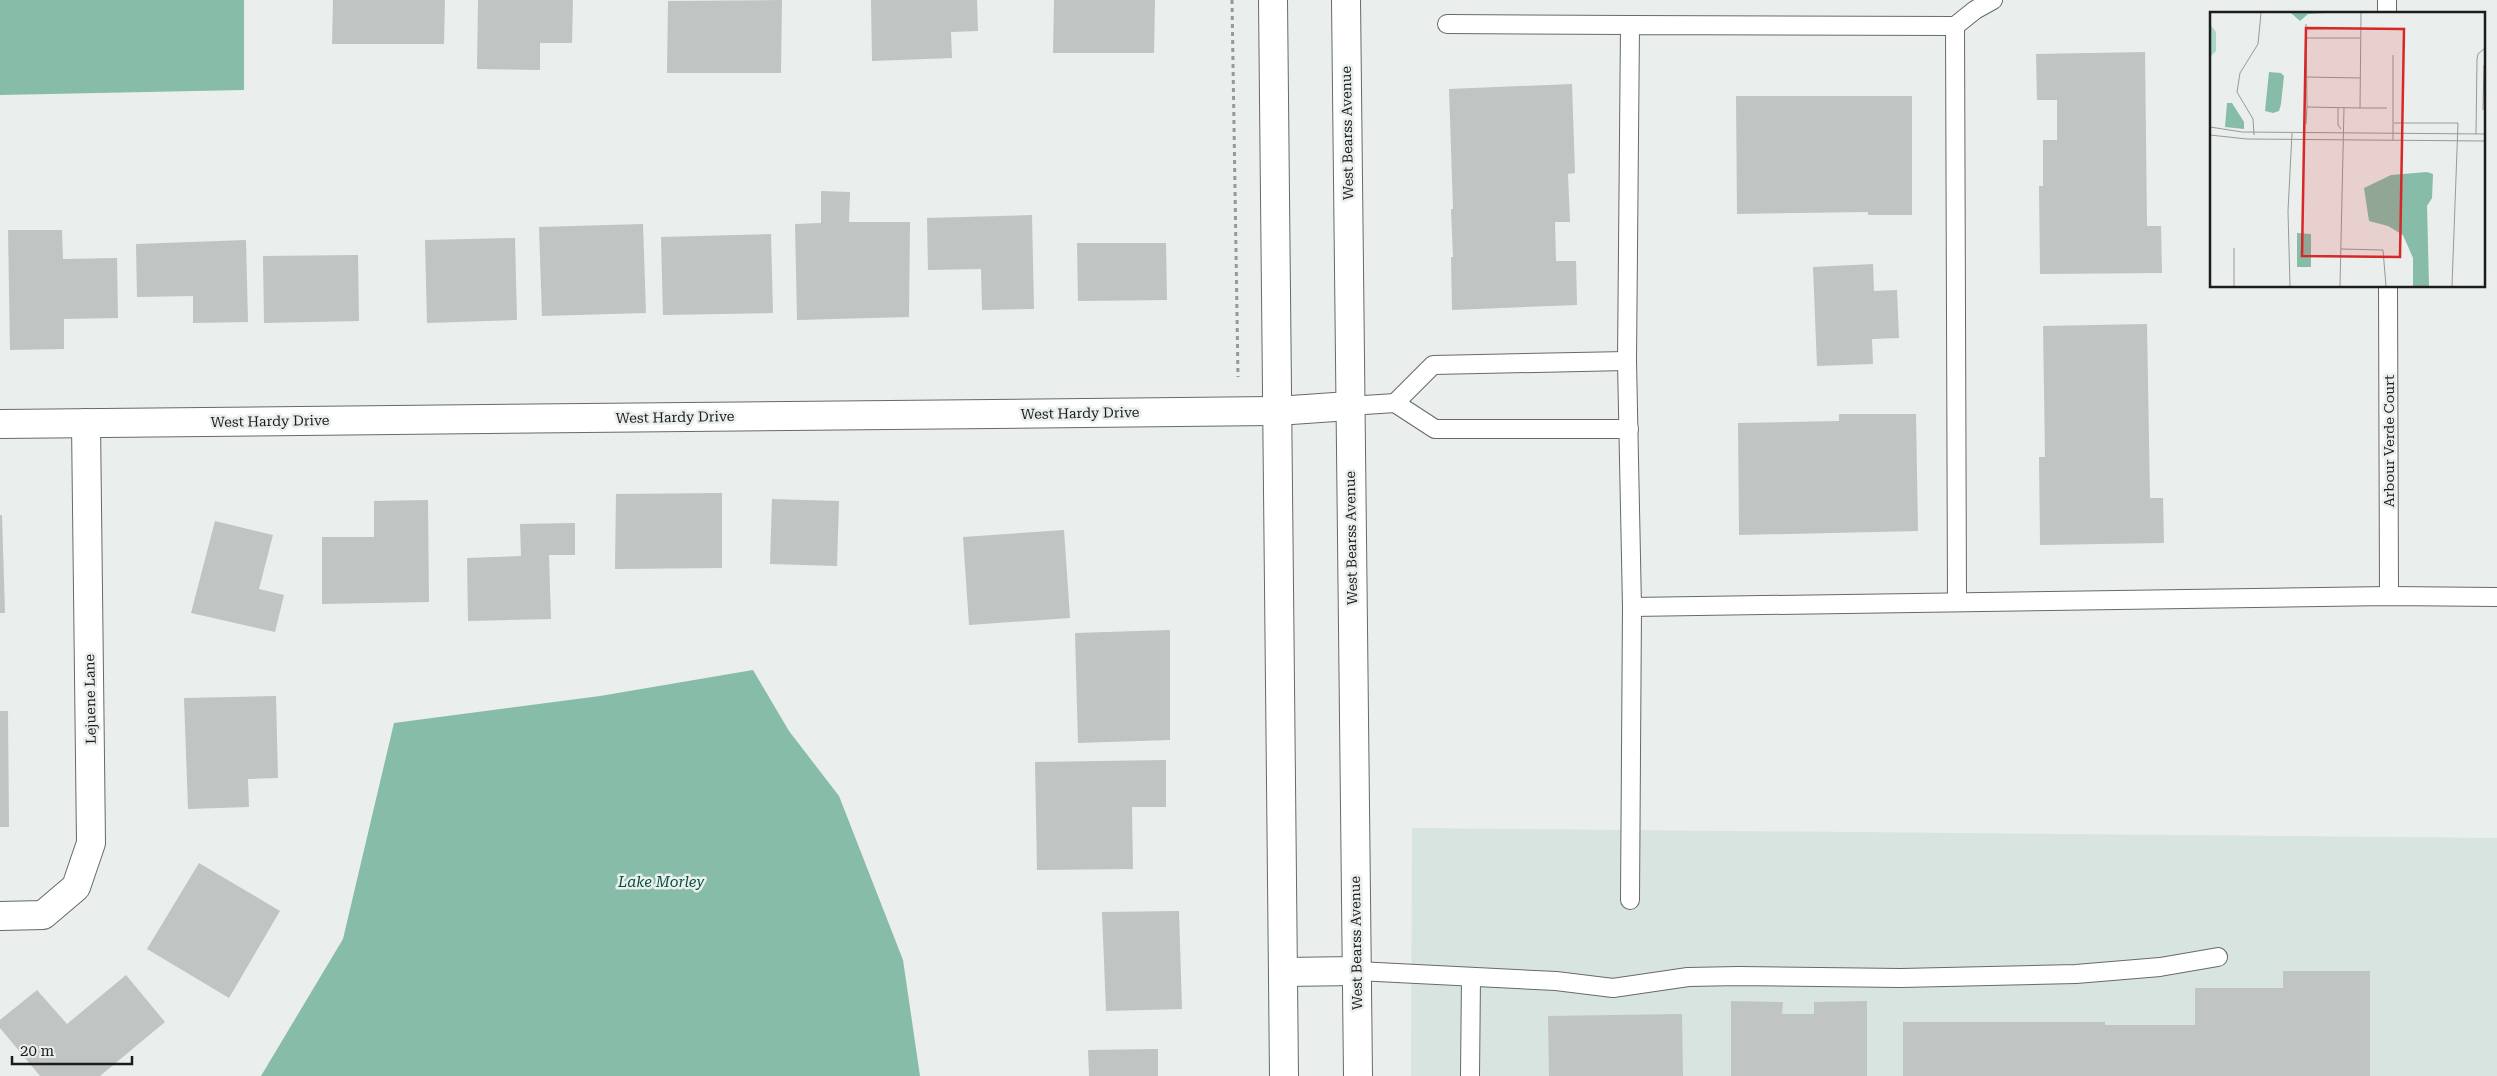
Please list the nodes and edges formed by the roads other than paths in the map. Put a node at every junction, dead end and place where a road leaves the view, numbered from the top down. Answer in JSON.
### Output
{"nodes":[{"id":1,"x":1273,"y":0,"type":"edge"},
{"id":2,"x":1346,"y":0,"type":"edge"},
{"id":3,"x":1993,"y":0,"type":"edge"},
{"id":4,"x":1447,"y":24,"type":"dead end"},
{"id":5,"x":1630,"y":25,"type":"junction"},
{"id":6,"x":1955,"y":26,"type":"junction"},
{"id":7,"x":2388,"y":288,"type":"edge"},
{"id":8,"x":1627,"y":361,"type":"junction"},
{"id":9,"x":1395,"y":403,"type":"junction"},
{"id":10,"x":1349,"y":406,"type":"junction"},
{"id":11,"x":1277,"y":411,"type":"junction"},
{"id":12,"x":86,"y":423,"type":"junction"},
{"id":13,"x":0,"y":424,"type":"edge"},
{"id":14,"x":1629,"y":429,"type":"junction"},
{"id":15,"x":2389,"y":596,"type":"junction"},
{"id":16,"x":2497,"y":596,"type":"edge"},
{"id":17,"x":1957,"y":602,"type":"junction"},
{"id":18,"x":1632,"y":607,"type":"junction"},
{"id":19,"x":1630,"y":900,"type":"dead end"},
{"id":20,"x":0,"y":916,"type":"edge"},
{"id":21,"x":2218,"y":957,"type":"dead end"},
{"id":22,"x":1356,"y":971,"type":"junction"},
{"id":23,"x":1282,"y":972,"type":"junction"},
{"id":24,"x":1471,"y":977,"type":"junction"},
{"id":25,"x":1284,"y":1076,"type":"edge"},
{"id":26,"x":1358,"y":1076,"type":"edge"},
{"id":27,"x":1470,"y":1076,"type":"edge"}],
"edges":[{"from":1,"to":11,"type":"main road"},
{"from":2,"to":10,"type":"main road","name":"West Bearss Avenue"},
{"from":3,"to":6,"type":"lane"},
{"from":4,"to":5,"type":"lane"},
{"from":5,"to":6,"type":"lane"},
{"from":5,"to":8,"type":"lane"},
{"from":6,"to":17,"type":"lane"},
{"from":7,"to":15,"type":"lane","name":"Arbour Verde Court"},
{"from":8,"to":9,"type":"lane"},
{"from":8,"to":14,"type":"lane"},
{"from":9,"to":10,"type":"lane"},
{"from":9,"to":14,"type":"lane"},
{"from":10,"to":11,"type":"main road","name":"West Hardy Drive"},
{"from":10,"to":22,"type":"main road","name":"West Bearss Avenue"},
{"from":11,"to":12,"type":"main road","name":"West Hardy Drive"},
{"from":11,"to":23,"type":"main road"},
{"from":12,"to":13,"type":"main road","name":"West Hardy Drive"},
{"from":12,"to":20,"type":"main road","name":"Lejuene Lane"},
{"from":14,"to":18,"type":"lane"},
{"from":15,"to":16,"type":"lane"},
{"from":15,"to":17,"type":"lane"},
{"from":17,"to":18,"type":"lane"},
{"from":18,"to":19,"type":"lane"},
{"from":21,"to":24,"type":"lane"},
{"from":22,"to":23,"type":"main road"},
{"from":22,"to":24,"type":"lane"},
{"from":22,"to":26,"type":"main road","name":"West Bearss Avenue"},
{"from":23,"to":25,"type":"main road"},
{"from":24,"to":27,"type":"lane"}]}
